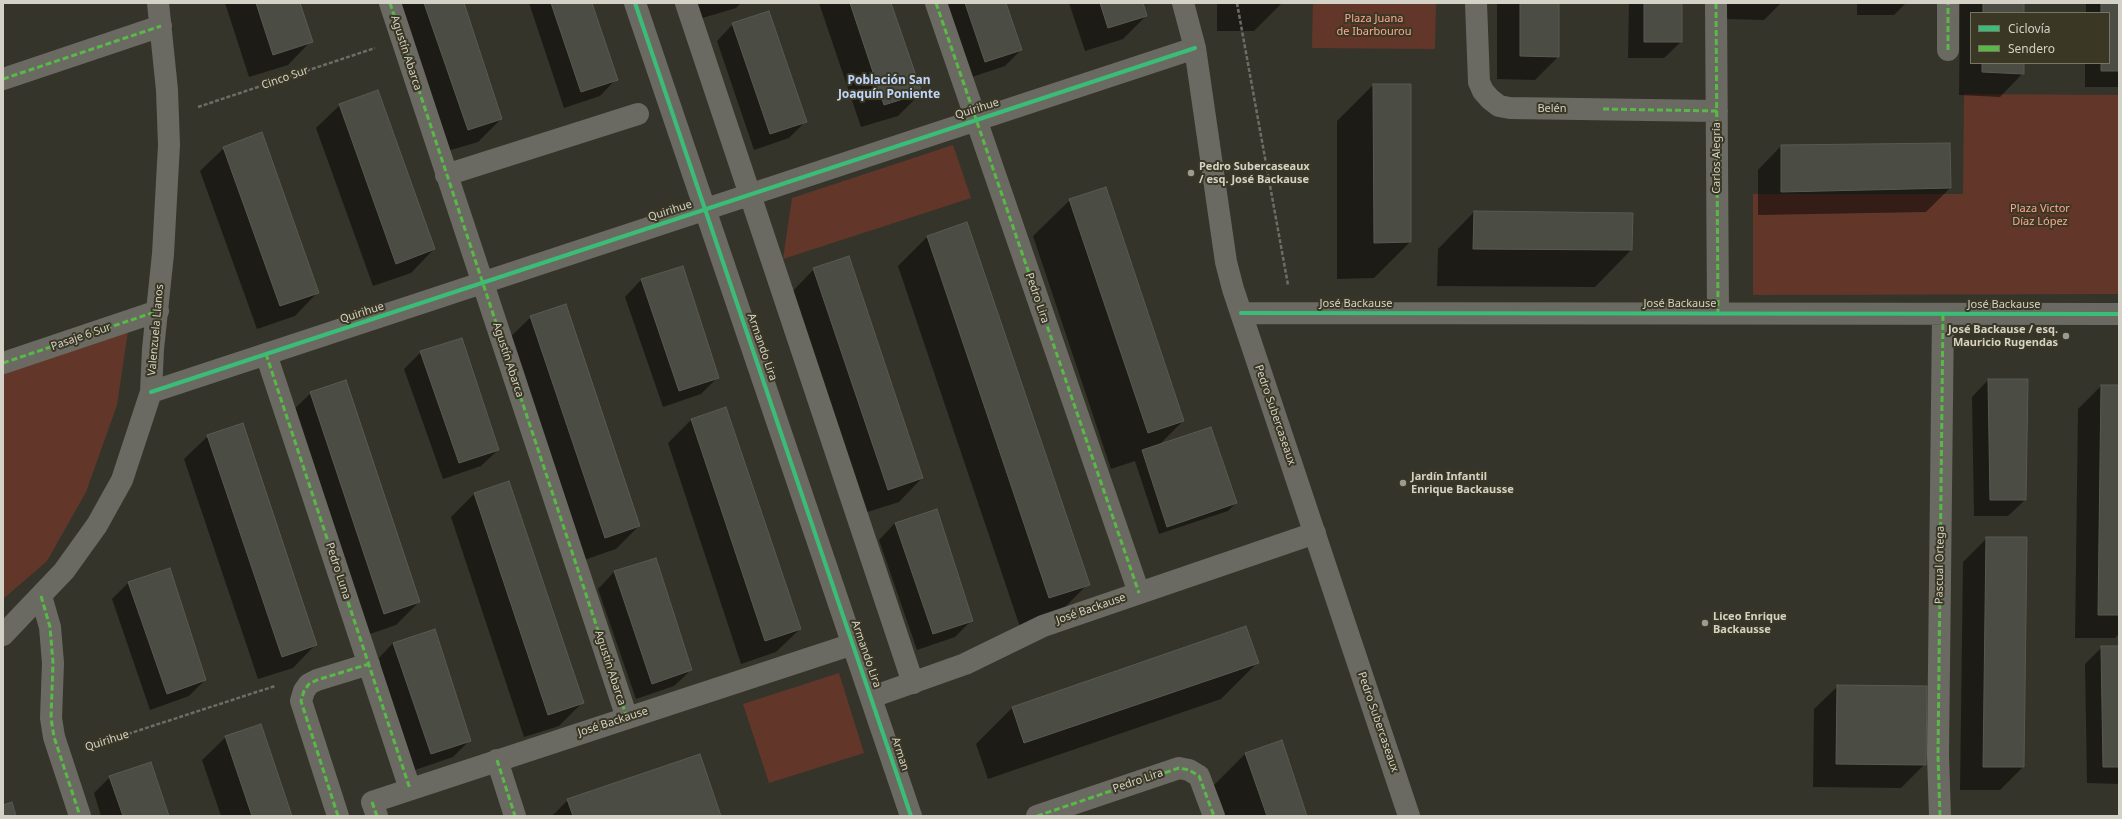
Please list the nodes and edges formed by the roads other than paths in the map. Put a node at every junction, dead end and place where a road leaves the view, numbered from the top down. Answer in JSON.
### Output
{"nodes":[{"id":1,"x":158,"y":3,"type":"edge"},
{"id":2,"x":390,"y":3,"type":"edge"},
{"id":3,"x":635,"y":3,"type":"edge"},
{"id":4,"x":686,"y":3,"type":"edge"},
{"id":5,"x":936,"y":3,"type":"edge"},
{"id":6,"x":1183,"y":3,"type":"edge"},
{"id":7,"x":1476,"y":3,"type":"edge"},
{"id":8,"x":1716,"y":3,"type":"edge"},
{"id":9,"x":1948,"y":3,"type":"edge"},
{"id":10,"x":161,"y":26,"type":"junction"},
{"id":11,"x":1194,"y":48,"type":"junction"},
{"id":12,"x":1948,"y":50,"type":"dead end"},
{"id":13,"x":3,"y":79,"type":"edge"},
{"id":14,"x":1717,"y":111,"type":"junction"},
{"id":15,"x":638,"y":114,"type":"dead end"},
{"id":16,"x":976,"y":119,"type":"junction"},
{"id":17,"x":446,"y":175,"type":"junction"},
{"id":18,"x":749,"y":194,"type":"junction"},
{"id":19,"x":705,"y":209,"type":"junction"},
{"id":20,"x":482,"y":282,"type":"junction"},
{"id":21,"x":158,"y":311,"type":"junction"},
{"id":22,"x":1241,"y":313,"type":"junction"},
{"id":23,"x":1718,"y":314,"type":"junction"},
{"id":24,"x":1943,"y":314,"type":"junction"},
{"id":25,"x":2119,"y":314,"type":"edge"},
{"id":26,"x":266,"y":354,"type":"junction"},
{"id":27,"x":3,"y":363,"type":"edge"},
{"id":28,"x":151,"y":392,"type":"junction"},
{"id":29,"x":1315,"y":533,"type":"junction"},
{"id":30,"x":1139,"y":593,"type":"junction"},
{"id":31,"x":41,"y":596,"type":"junction"},
{"id":32,"x":3,"y":635,"type":"edge"},
{"id":33,"x":853,"y":644,"type":"junction"},
{"id":34,"x":368,"y":664,"type":"junction"},
{"id":35,"x":912,"y":683,"type":"junction"},
{"id":36,"x":872,"y":697,"type":"junction"},
{"id":37,"x":627,"y":718,"type":"junction"},
{"id":38,"x":497,"y":760,"type":"junction"},
{"id":39,"x":410,"y":789,"type":"junction"},
{"id":40,"x":375,"y":809,"type":"edge"},
{"id":41,"x":80,"y":816,"type":"edge"},
{"id":42,"x":338,"y":816,"type":"edge"},
{"id":43,"x":514,"y":816,"type":"edge"},
{"id":44,"x":911,"y":816,"type":"edge"},
{"id":45,"x":1037,"y":816,"type":"edge"},
{"id":46,"x":1214,"y":816,"type":"edge"},
{"id":47,"x":1409,"y":816,"type":"edge"},
{"id":48,"x":1940,"y":816,"type":"edge"}],
"edges":[{"from":1,"to":10,"type":"street","name":"Valenzuela Llanos"},
{"from":2,"to":17,"type":"street","name":"Agustín Abarca"},
{"from":3,"to":19,"type":"street","name":"Armando Lira"},
{"from":4,"to":18,"type":"street"},
{"from":5,"to":16,"type":"street","name":"Pedro Lira"},
{"from":6,"to":11,"type":"street","name":"Pedro Subercaseaux"},
{"from":7,"to":14,"type":"street","name":"Belén"},
{"from":8,"to":14,"type":"street","name":"Carlos Alegría"},
{"from":9,"to":12,"type":"street"},
{"from":10,"to":13,"type":"street"},
{"from":10,"to":21,"type":"street","name":"Valenzuela Llanos"},
{"from":11,"to":16,"type":"street","name":"Quirihue"},
{"from":11,"to":22,"type":"street","name":"Pedro Subercaseaux"},
{"from":14,"to":23,"type":"street","name":"Carlos Alegría"},
{"from":15,"to":17,"type":"street"},
{"from":16,"to":18,"type":"street","name":"Quirihue"},
{"from":16,"to":30,"type":"street","name":"Pedro Lira"},
{"from":17,"to":20,"type":"street","name":"Agustín Abarca"},
{"from":18,"to":19,"type":"street","name":"Quirihue"},
{"from":18,"to":35,"type":"street"},
{"from":19,"to":20,"type":"street","name":"Quirihue"},
{"from":19,"to":33,"type":"street","name":"Armando Lira"},
{"from":20,"to":26,"type":"street","name":"Quirihue"},
{"from":20,"to":37,"type":"street","name":"Agustín Abarca"},
{"from":21,"to":27,"type":"street","name":"Pasaje 6 Sur"},
{"from":21,"to":28,"type":"street","name":"Valenzuela Llanos"},
{"from":22,"to":23,"type":"street","name":"José Backause"},
{"from":22,"to":29,"type":"street","name":"Pedro Subercaseaux"},
{"from":23,"to":24,"type":"street","name":"José Backause"},
{"from":24,"to":25,"type":"street","name":"José Backause"},
{"from":24,"to":48,"type":"street","name":"Pascual Ortega"},
{"from":26,"to":28,"type":"street","name":"Quirihue"},
{"from":26,"to":34,"type":"street","name":"Pedro Luna"},
{"from":28,"to":31,"type":"street","name":"Valenzuela Llanos"},
{"from":29,"to":30,"type":"street","name":"José Backause"},
{"from":29,"to":47,"type":"street","name":"Pedro Subercaseaux"},
{"from":30,"to":35,"type":"street","name":"José Backause"},
{"from":31,"to":32,"type":"street","name":"Valenzuela Llanos"},
{"from":31,"to":41,"type":"street"},
{"from":33,"to":36,"type":"street","name":"Armando Lira"},
{"from":33,"to":37,"type":"street","name":"José Backause"},
{"from":34,"to":39,"type":"street","name":"Pedro Luna"},
{"from":34,"to":42,"type":"street"},
{"from":35,"to":36,"type":"street","name":"José Backause"},
{"from":36,"to":44,"type":"street","name":"Arman"},
{"from":37,"to":38,"type":"street","name":"José Backause"},
{"from":38,"to":39,"type":"street","name":"José Backause"},
{"from":38,"to":43,"type":"street"},
{"from":39,"to":40,"type":"street","name":"José Backause"},
{"from":45,"to":46,"type":"street","name":"Pedro Lira"}]}
